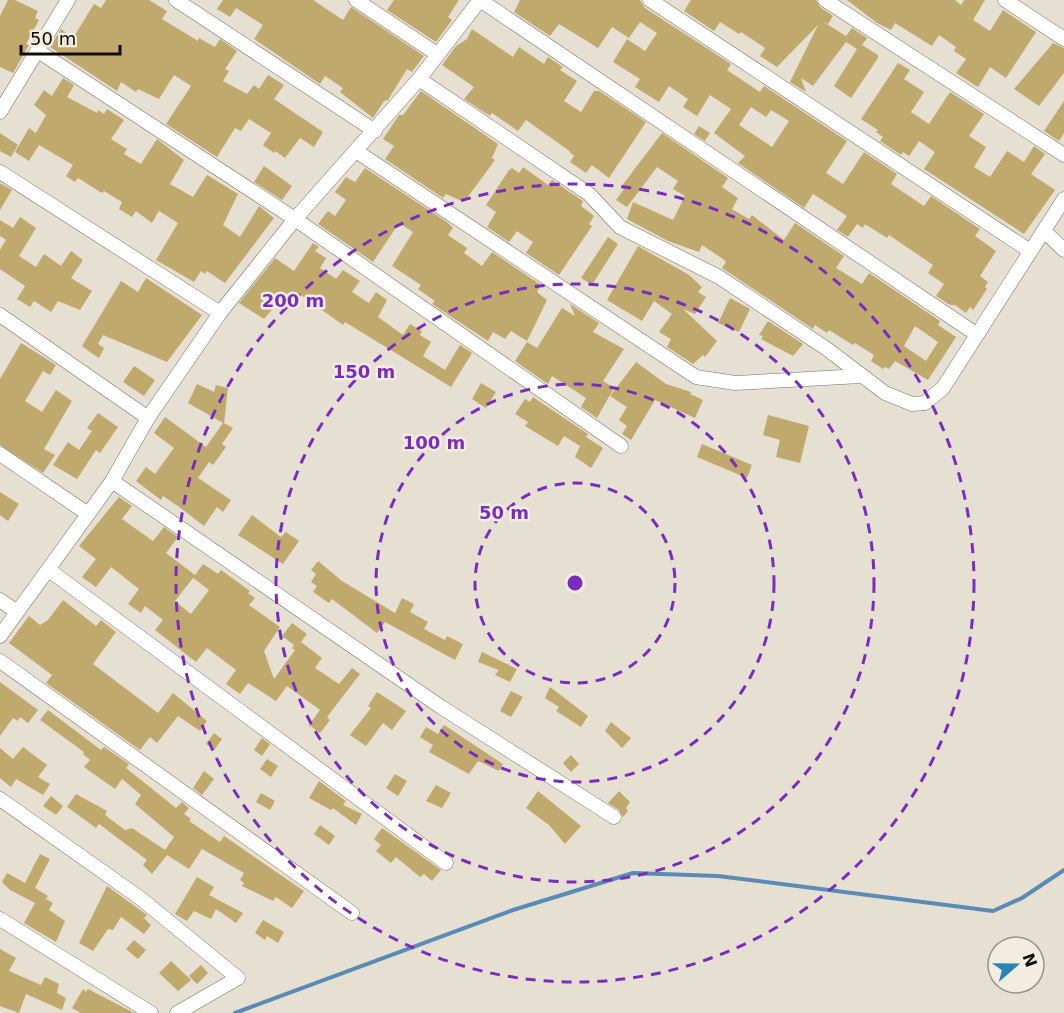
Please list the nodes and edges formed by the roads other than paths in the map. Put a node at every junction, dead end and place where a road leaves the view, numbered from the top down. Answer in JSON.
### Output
{"nodes":[{"id":1,"x":68,"y":0,"type":"edge"},
{"id":2,"x":176,"y":0,"type":"edge"},
{"id":3,"x":356,"y":0,"type":"edge"},
{"id":4,"x":480,"y":0,"type":"edge"},
{"id":5,"x":650,"y":0,"type":"edge"},
{"id":6,"x":825,"y":0,"type":"edge"},
{"id":7,"x":1005,"y":0,"type":"edge"},
{"id":8,"x":1064,"y":39,"type":"edge"},
{"id":9,"x":38,"y":51,"type":"junction"},
{"id":10,"x":437,"y":54,"type":"junction"},
{"id":11,"x":418,"y":79,"type":"junction"},
{"id":12,"x":0,"y":112,"type":"edge"},
{"id":13,"x":375,"y":131,"type":"junction"},
{"id":14,"x":356,"y":151,"type":"junction"},
{"id":15,"x":1064,"y":155,"type":"edge"},
{"id":16,"x":0,"y":172,"type":"edge"},
{"id":17,"x":1064,"y":199,"type":"edge"},
{"id":18,"x":295,"y":219,"type":"junction"},
{"id":19,"x":1044,"y":231,"type":"junction"},
{"id":20,"x":1064,"y":250,"type":"edge"},
{"id":21,"x":1030,"y":251,"type":"junction"},
{"id":22,"x":220,"y":313,"type":"junction"},
{"id":23,"x":0,"y":315,"type":"edge"},
{"id":24,"x":976,"y":334,"type":"junction"},
{"id":25,"x":861,"y":376,"type":"junction"},
{"id":26,"x":148,"y":418,"type":"junction"},
{"id":27,"x":621,"y":446,"type":"dead end"},
{"id":28,"x":0,"y":454,"type":"edge"},
{"id":29,"x":112,"y":481,"type":"junction"},
{"id":30,"x":88,"y":514,"type":"junction"},
{"id":31,"x":49,"y":570,"type":"junction"},
{"id":32,"x":0,"y":600,"type":"edge"},
{"id":33,"x":17,"y":612,"type":"junction"},
{"id":34,"x":0,"y":636,"type":"edge"},
{"id":35,"x":0,"y":662,"type":"edge"},
{"id":36,"x":0,"y":799,"type":"edge"},
{"id":37,"x":614,"y":817,"type":"dead end"},
{"id":38,"x":446,"y":863,"type":"dead end"},
{"id":39,"x":352,"y":913,"type":"dead end"},
{"id":40,"x":0,"y":919,"type":"edge"},
{"id":41,"x":151,"y":1013,"type":"edge"},
{"id":42,"x":177,"y":1013,"type":"edge"}],
"edges":[{"from":1,"to":9,"type":"street"},
{"from":2,"to":13,"type":"street"},
{"from":3,"to":10,"type":"street"},
{"from":4,"to":10,"type":"street"},
{"from":4,"to":24,"type":"street"},
{"from":5,"to":21,"type":"street"},
{"from":6,"to":15,"type":"street"},
{"from":7,"to":8,"type":"street"},
{"from":9,"to":12,"type":"street"},
{"from":9,"to":18,"type":"street"},
{"from":10,"to":11,"type":"street"},
{"from":11,"to":13,"type":"street"},
{"from":11,"to":25,"type":"street"},
{"from":13,"to":14,"type":"street"},
{"from":14,"to":18,"type":"street"},
{"from":14,"to":25,"type":"street"},
{"from":16,"to":22,"type":"street"},
{"from":17,"to":19,"type":"street"},
{"from":18,"to":22,"type":"street"},
{"from":18,"to":27,"type":"street"},
{"from":19,"to":20,"type":"street"},
{"from":19,"to":21,"type":"street"},
{"from":21,"to":24,"type":"street"},
{"from":22,"to":26,"type":"street"},
{"from":23,"to":26,"type":"street"},
{"from":24,"to":25,"type":"street"},
{"from":26,"to":29,"type":"street"},
{"from":28,"to":30,"type":"street"},
{"from":29,"to":30,"type":"street"},
{"from":29,"to":37,"type":"street"},
{"from":30,"to":31,"type":"street"},
{"from":31,"to":33,"type":"street"},
{"from":31,"to":38,"type":"street"},
{"from":32,"to":33,"type":"street"},
{"from":33,"to":34,"type":"street"},
{"from":35,"to":39,"type":"street"},
{"from":36,"to":42,"type":"street"},
{"from":40,"to":41,"type":"street"}]}
